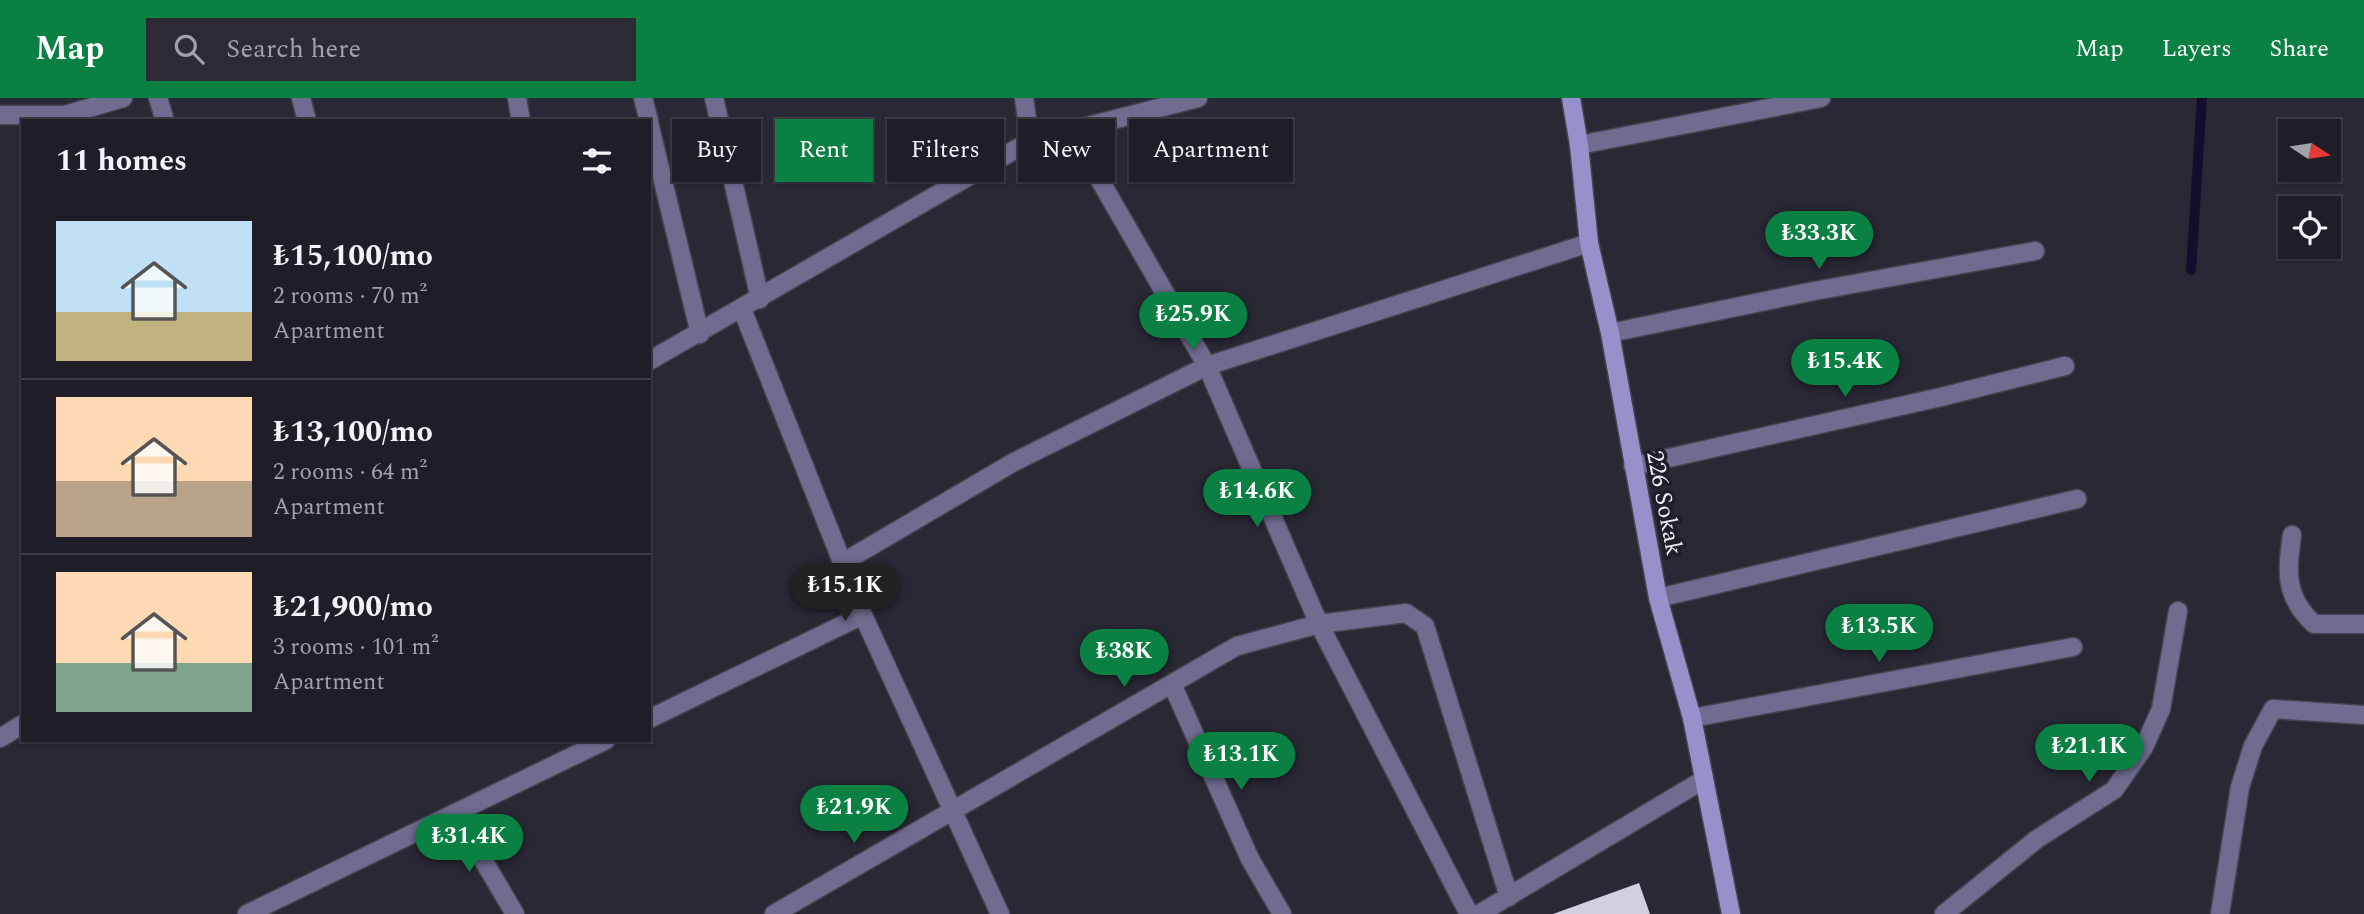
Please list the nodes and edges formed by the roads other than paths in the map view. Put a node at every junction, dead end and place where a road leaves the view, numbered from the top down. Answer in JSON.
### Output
{"nodes":[{"id":1,"x":123,"y":98,"type":"edge"},
{"id":2,"x":159,"y":98,"type":"edge"},
{"id":3,"x":301,"y":98,"type":"edge"},
{"id":4,"x":517,"y":98,"type":"edge"},
{"id":5,"x":643,"y":98,"type":"edge"},
{"id":6,"x":715,"y":98,"type":"edge"},
{"id":7,"x":1024,"y":98,"type":"edge"},
{"id":8,"x":1571,"y":98,"type":"edge"},
{"id":9,"x":1821,"y":98,"type":"edge"},
{"id":10,"x":1190,"y":99,"type":"edge"},
{"id":11,"x":98,"y":113,"type":"edge"},
{"id":12,"x":0,"y":115,"type":"edge"},
{"id":13,"x":164,"y":119,"type":"edge"},
{"id":14,"x":306,"y":119,"type":"edge"},
{"id":15,"x":522,"y":119,"type":"edge"},
{"id":16,"x":648,"y":119,"type":"edge"},
{"id":17,"x":1027,"y":119,"type":"edge"},
{"id":18,"x":1113,"y":119,"type":"edge"},
{"id":19,"x":651,"y":130,"type":"edge"},
{"id":20,"x":1579,"y":145,"type":"junction"},
{"id":21,"x":1018,"y":148,"type":"edge"},
{"id":22,"x":1101,"y":182,"type":"edge"},
{"id":23,"x":1588,"y":243,"type":"junction"},
{"id":24,"x":2035,"y":251,"type":"dead end"},
{"id":25,"x":760,"y":299,"type":"junction"},
{"id":26,"x":742,"y":309,"type":"junction"},
{"id":27,"x":1610,"y":333,"type":"junction"},
{"id":28,"x":700,"y":334,"type":"junction"},
{"id":29,"x":651,"y":360,"type":"edge"},
{"id":30,"x":1207,"y":366,"type":"junction"},
{"id":31,"x":2065,"y":366,"type":"dead end"},
{"id":32,"x":1633,"y":466,"type":"junction"},
{"id":33,"x":2077,"y":499,"type":"dead end"},
{"id":34,"x":2292,"y":535,"type":"dead end"},
{"id":35,"x":842,"y":563,"type":"junction"},
{"id":36,"x":1658,"y":598,"type":"junction"},
{"id":37,"x":2178,"y":611,"type":"dead end"},
{"id":38,"x":863,"y":615,"type":"junction"},
{"id":39,"x":1319,"y":624,"type":"junction"},
{"id":40,"x":2364,"y":624,"type":"edge"},
{"id":41,"x":2073,"y":647,"type":"dead end"},
{"id":42,"x":1172,"y":684,"type":"junction"},
{"id":43,"x":2364,"y":715,"type":"edge"},
{"id":44,"x":651,"y":718,"type":"edge"},
{"id":45,"x":1692,"y":718,"type":"junction"},
{"id":46,"x":21,"y":725,"type":"edge"},
{"id":47,"x":0,"y":738,"type":"edge"},
{"id":48,"x":602,"y":742,"type":"edge"},
{"id":49,"x":1703,"y":780,"type":"junction"},
{"id":50,"x":952,"y":809,"type":"junction"},
{"id":51,"x":456,"y":814,"type":"junction"},
{"id":52,"x":1509,"y":897,"type":"junction"},
{"id":53,"x":247,"y":914,"type":"edge"},
{"id":54,"x":515,"y":914,"type":"edge"},
{"id":55,"x":774,"y":914,"type":"edge"},
{"id":56,"x":1000,"y":914,"type":"edge"},
{"id":57,"x":1282,"y":914,"type":"edge"},
{"id":58,"x":1469,"y":914,"type":"edge"},
{"id":59,"x":1479,"y":914,"type":"edge"},
{"id":60,"x":1731,"y":914,"type":"edge"},
{"id":61,"x":1944,"y":914,"type":"edge"},
{"id":62,"x":2220,"y":914,"type":"edge"}],
"edges":[{"from":1,"to":11,"type":"street"},
{"from":2,"to":13,"type":"street"},
{"from":3,"to":14,"type":"street"},
{"from":4,"to":15,"type":"street"},
{"from":5,"to":16,"type":"street"},
{"from":6,"to":25,"type":"street"},
{"from":7,"to":17,"type":"street"},
{"from":8,"to":20,"type":"street","name":"226 Sokak"},
{"from":9,"to":20,"type":"street"},
{"from":10,"to":18,"type":"street"},
{"from":11,"to":12,"type":"street"},
{"from":19,"to":28,"type":"street"},
{"from":20,"to":23,"type":"street","name":"226 Sokak"},
{"from":21,"to":25,"type":"street"},
{"from":22,"to":30,"type":"street"},
{"from":23,"to":27,"type":"street","name":"226 Sokak"},
{"from":23,"to":30,"type":"street"},
{"from":24,"to":27,"type":"street"},
{"from":25,"to":26,"type":"street"},
{"from":26,"to":28,"type":"street"},
{"from":26,"to":35,"type":"street"},
{"from":27,"to":32,"type":"street","name":"226 Sokak"},
{"from":28,"to":29,"type":"street"},
{"from":30,"to":35,"type":"street"},
{"from":30,"to":39,"type":"street"},
{"from":31,"to":32,"type":"street"},
{"from":32,"to":36,"type":"street","name":"226 Sokak"},
{"from":33,"to":36,"type":"street"},
{"from":34,"to":40,"type":"street"},
{"from":35,"to":38,"type":"street"},
{"from":36,"to":45,"type":"street","name":"226 Sokak"},
{"from":37,"to":61,"type":"street"},
{"from":38,"to":44,"type":"street"},
{"from":38,"to":50,"type":"street"},
{"from":39,"to":42,"type":"street"},
{"from":39,"to":52,"type":"street"},
{"from":39,"to":58,"type":"street"},
{"from":41,"to":45,"type":"street"},
{"from":42,"to":50,"type":"street"},
{"from":42,"to":57,"type":"street"},
{"from":43,"to":62,"type":"street"},
{"from":45,"to":49,"type":"street","name":"226 Sokak"},
{"from":46,"to":47,"type":"street"},
{"from":48,"to":51,"type":"street"},
{"from":49,"to":52,"type":"street"},
{"from":49,"to":60,"type":"street","name":"226 Sokak"},
{"from":50,"to":55,"type":"street"},
{"from":50,"to":56,"type":"street"},
{"from":51,"to":53,"type":"street"},
{"from":51,"to":54,"type":"street"},
{"from":52,"to":59,"type":"street"}]}
